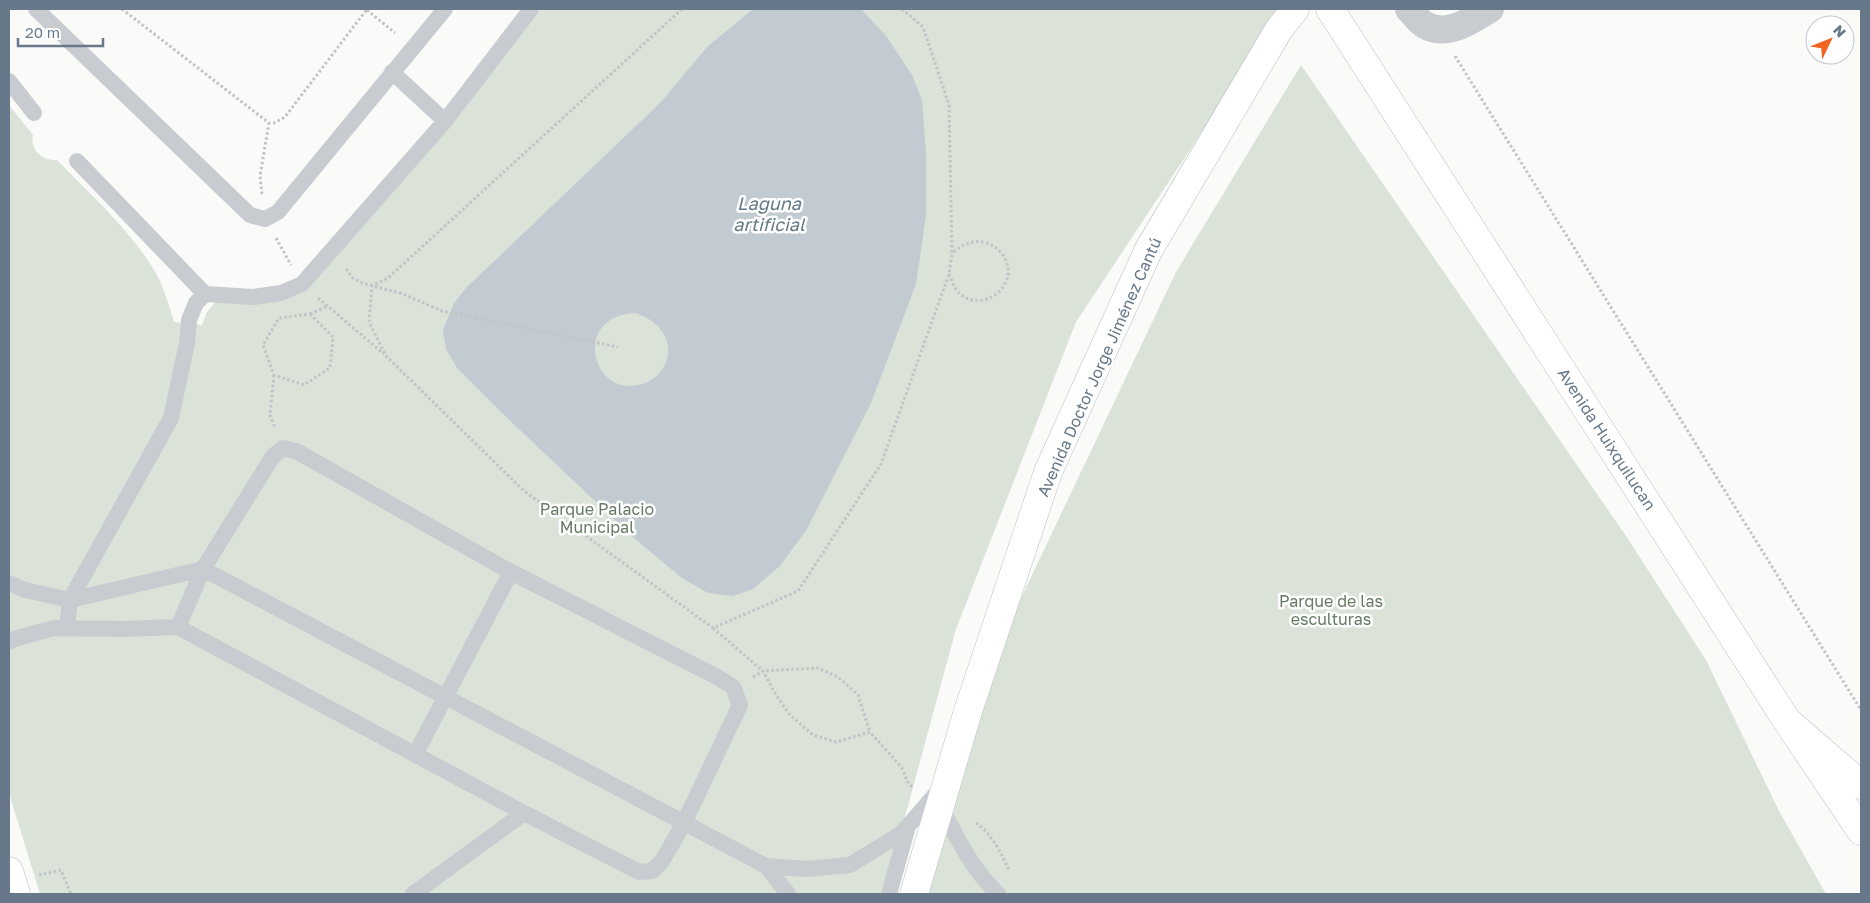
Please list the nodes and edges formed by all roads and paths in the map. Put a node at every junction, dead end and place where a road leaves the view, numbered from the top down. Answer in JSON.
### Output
{"nodes":[{"id":1,"x":36,"y":9,"type":"edge"},
{"id":2,"x":122,"y":9,"type":"edge"},
{"id":3,"x":367,"y":9,"type":"edge"},
{"id":4,"x":445,"y":9,"type":"edge"},
{"id":5,"x":531,"y":9,"type":"edge"},
{"id":6,"x":682,"y":9,"type":"edge"},
{"id":7,"x":902,"y":9,"type":"edge"},
{"id":8,"x":1294,"y":9,"type":"edge"},
{"id":9,"x":1330,"y":9,"type":"edge"},
{"id":10,"x":1408,"y":9,"type":"edge"},
{"id":11,"x":1490,"y":9,"type":"edge"},
{"id":12,"x":1439,"y":31,"type":"junction"},
{"id":13,"x":413,"y":48,"type":"junction"},
{"id":14,"x":392,"y":72,"type":"junction"},
{"id":15,"x":9,"y":81,"type":"edge"},
{"id":16,"x":34,"y":113,"type":"dead end"},
{"id":17,"x":445,"y":121,"type":"junction"},
{"id":18,"x":269,"y":123,"type":"junction"},
{"id":19,"x":77,"y":161,"type":"dead end"},
{"id":20,"x":265,"y":219,"type":"junction"},
{"id":21,"x":330,"y":252,"type":"junction"},
{"id":22,"x":952,"y":254,"type":"junction"},
{"id":23,"x":949,"y":274,"type":"junction"},
{"id":24,"x":372,"y":286,"type":"junction"},
{"id":25,"x":205,"y":294,"type":"junction"},
{"id":26,"x":328,"y":306,"type":"dead end"},
{"id":27,"x":310,"y":314,"type":"junction"},
{"id":28,"x":618,"y":347,"type":"dead end"},
{"id":29,"x":274,"y":375,"type":"junction"},
{"id":30,"x":283,"y":448,"type":"junction"},
{"id":31,"x":203,"y":569,"type":"junction"},
{"id":32,"x":511,"y":572,"type":"junction"},
{"id":33,"x":9,"y":583,"type":"edge"},
{"id":34,"x":70,"y":600,"type":"junction"},
{"id":35,"x":178,"y":627,"type":"junction"},
{"id":36,"x":67,"y":628,"type":"junction"},
{"id":37,"x":713,"y":628,"type":"junction"},
{"id":38,"x":9,"y":642,"type":"edge"},
{"id":39,"x":762,"y":671,"type":"junction"},
{"id":40,"x":446,"y":696,"type":"junction"},
{"id":41,"x":1861,"y":710,"type":"edge"},
{"id":42,"x":1788,"y":721,"type":"junction"},
{"id":43,"x":870,"y":732,"type":"junction"},
{"id":44,"x":416,"y":753,"type":"junction"},
{"id":45,"x":1861,"y":785,"type":"edge"},
{"id":46,"x":935,"y":793,"type":"junction"},
{"id":47,"x":524,"y":813,"type":"junction"},
{"id":48,"x":974,"y":821,"type":"dead end"},
{"id":49,"x":684,"y":823,"type":"junction"},
{"id":50,"x":908,"y":826,"type":"junction"},
{"id":51,"x":1861,"y":831,"type":"edge"},
{"id":52,"x":766,"y":866,"type":"junction"},
{"id":53,"x":61,"y":870,"type":"dead end"},
{"id":54,"x":9,"y":871,"type":"edge"},
{"id":55,"x":1010,"y":872,"type":"dead end"},
{"id":56,"x":16,"y":894,"type":"edge"},
{"id":57,"x":71,"y":894,"type":"edge"},
{"id":58,"x":413,"y":894,"type":"edge"},
{"id":59,"x":788,"y":894,"type":"edge"},
{"id":60,"x":889,"y":894,"type":"edge"},
{"id":61,"x":914,"y":894,"type":"edge"},
{"id":62,"x":998,"y":894,"type":"edge"}],
"edges":[{"from":1,"to":20,"type":"lane"},
{"from":2,"to":18,"type":"path"},
{"from":3,"to":13,"type":"path"},
{"from":3,"to":18,"type":"path"},
{"from":4,"to":13,"type":"lane"},
{"from":5,"to":17,"type":"lane"},
{"from":6,"to":24,"type":"path"},
{"from":7,"to":22,"type":"path"},
{"from":8,"to":46,"type":"main road","name":"Avenida Doctor Jorge Jiménez Cantú"},
{"from":9,"to":42,"type":"main road","name":"Avenida Huixquilucan"},
{"from":10,"to":12,"type":"street"},
{"from":11,"to":12,"type":"street"},
{"from":12,"to":41,"type":"path"},
{"from":13,"to":14,"type":"lane"},
{"from":14,"to":17,"type":"lane"},
{"from":14,"to":20,"type":"lane"},
{"from":15,"to":16,"type":"lane"},
{"from":17,"to":21,"type":"lane"},
{"from":18,"to":20,"type":"path"},
{"from":19,"to":25,"type":"lane"},
{"from":21,"to":24,"type":"path"},
{"from":21,"to":25,"type":"lane"},
{"from":22,"to":23,"type":"path"},
{"from":22,"to":23,"type":"path"},
{"from":23,"to":37,"type":"path"},
{"from":24,"to":28,"type":"path"},
{"from":24,"to":37,"type":"path"},
{"from":25,"to":34,"type":"lane"},
{"from":26,"to":27,"type":"path"},
{"from":27,"to":29,"type":"path"},
{"from":27,"to":29,"type":"path"},
{"from":29,"to":30,"type":"path"},
{"from":30,"to":31,"type":"lane"},
{"from":30,"to":32,"type":"lane"},
{"from":31,"to":34,"type":"lane"},
{"from":31,"to":35,"type":"lane"},
{"from":31,"to":40,"type":"lane"},
{"from":32,"to":40,"type":"lane"},
{"from":32,"to":49,"type":"lane"},
{"from":33,"to":34,"type":"lane"},
{"from":34,"to":36,"type":"lane"},
{"from":35,"to":36,"type":"lane"},
{"from":35,"to":44,"type":"lane"},
{"from":36,"to":38,"type":"lane"},
{"from":37,"to":39,"type":"path"},
{"from":39,"to":43,"type":"path"},
{"from":39,"to":43,"type":"path"},
{"from":40,"to":44,"type":"lane"},
{"from":40,"to":49,"type":"lane"},
{"from":42,"to":45,"type":"main road"},
{"from":42,"to":51,"type":"main road","name":"Avenida Huixquilucan"},
{"from":43,"to":46,"type":"path"},
{"from":44,"to":47,"type":"lane"},
{"from":46,"to":50,"type":"lane"},
{"from":46,"to":61,"type":"main road","name":"Avenida Doctor Jorge Jiménez Cantú"},
{"from":46,"to":62,"type":"lane"},
{"from":47,"to":49,"type":"lane"},
{"from":47,"to":58,"type":"lane"},
{"from":48,"to":55,"type":"path"},
{"from":49,"to":52,"type":"lane"},
{"from":50,"to":52,"type":"lane"},
{"from":50,"to":60,"type":"lane"},
{"from":52,"to":59,"type":"lane"},
{"from":53,"to":57,"type":"path"},
{"from":54,"to":56,"type":"main road"}]}
